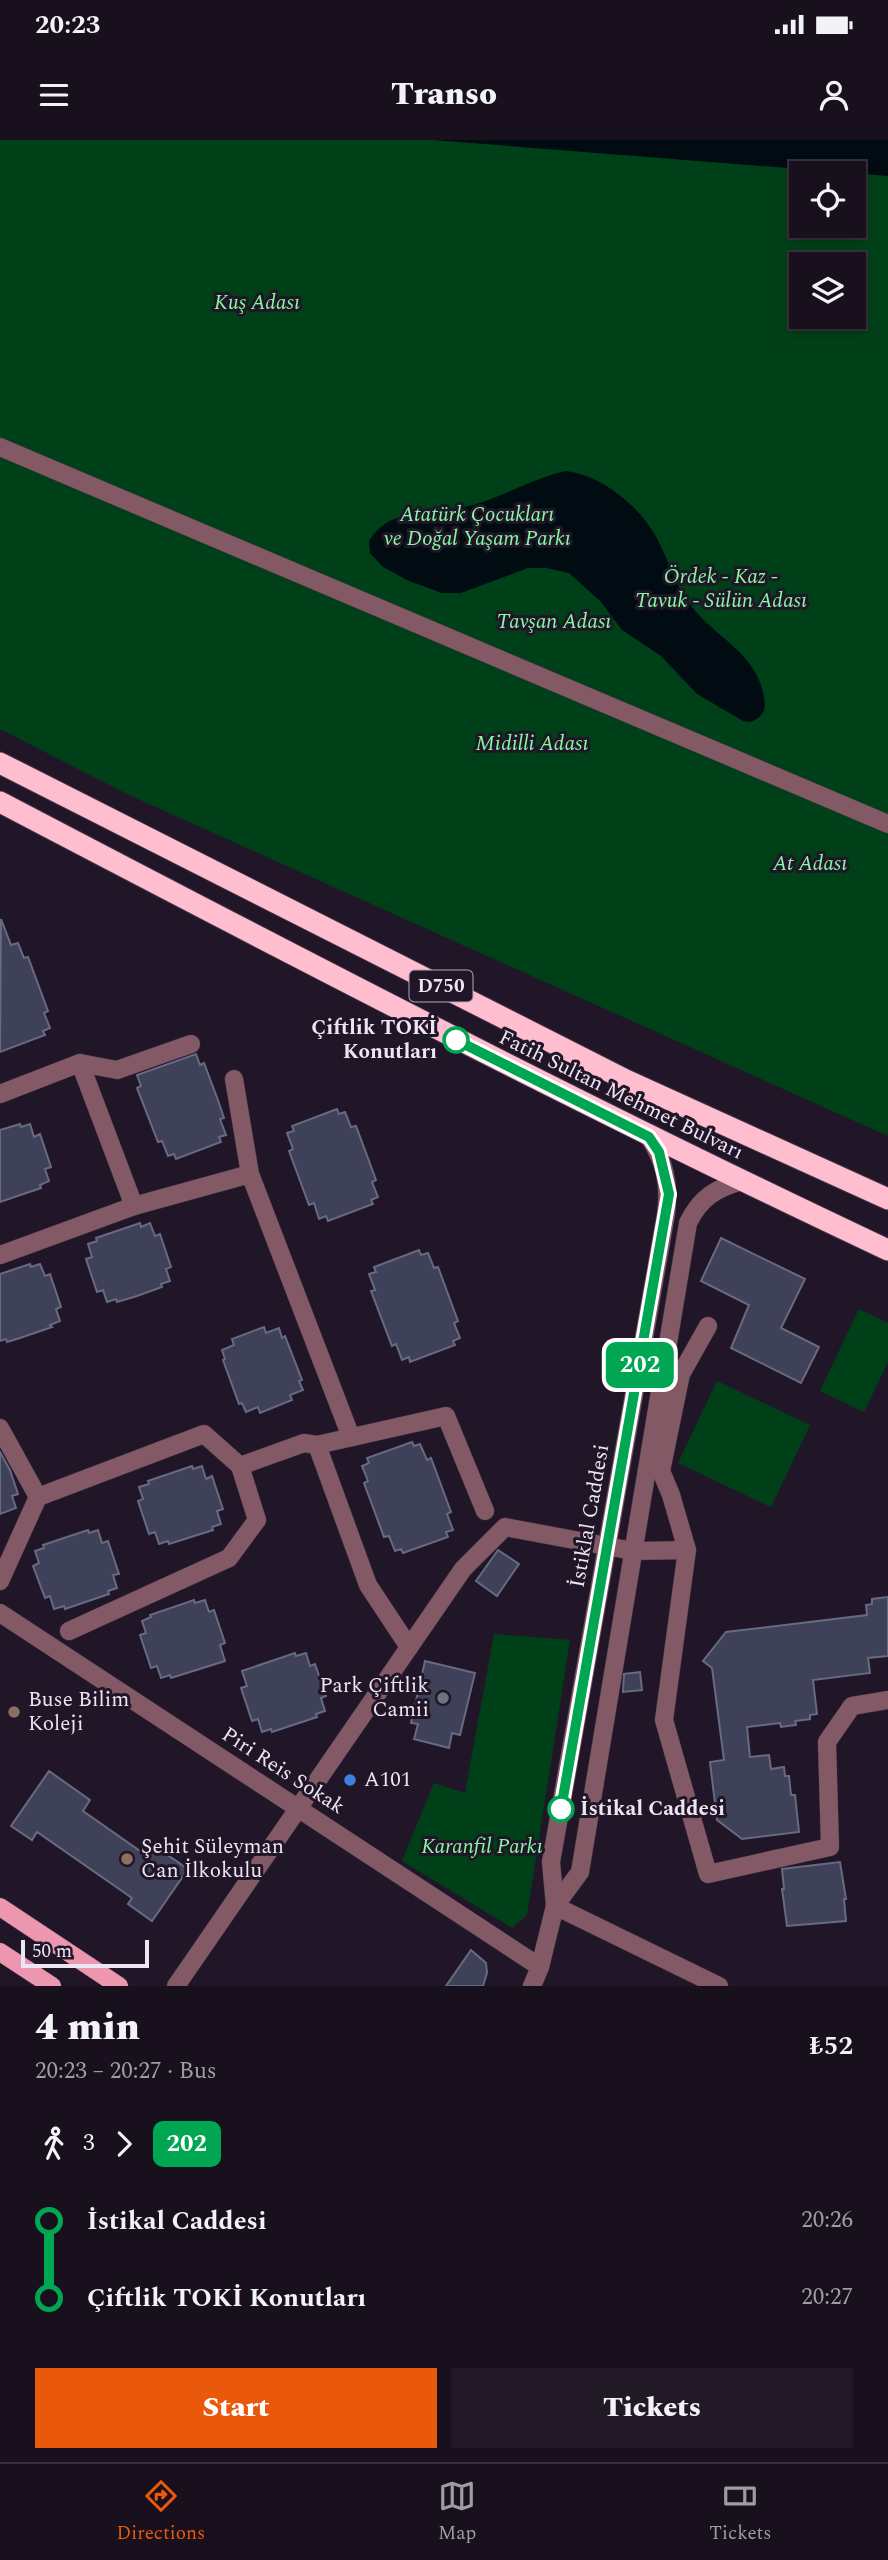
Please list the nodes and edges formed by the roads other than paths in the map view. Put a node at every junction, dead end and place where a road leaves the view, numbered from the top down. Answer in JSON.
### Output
{"nodes":[{"id":1,"x":0,"y":447,"type":"edge"},
{"id":2,"x":0,"y":762,"type":"edge"},
{"id":3,"x":0,"y":802,"type":"edge"},
{"id":4,"x":888,"y":824,"type":"edge"},
{"id":5,"x":191,"y":1044,"type":"dead end"},
{"id":6,"x":80,"y":1063,"type":"junction"},
{"id":7,"x":234,"y":1079,"type":"dead end"},
{"id":8,"x":0,"y":1094,"type":"edge"},
{"id":9,"x":649,"y":1137,"type":"junction"},
{"id":10,"x":250,"y":1174,"type":"junction"},
{"id":11,"x":741,"y":1181,"type":"junction"},
{"id":12,"x":888,"y":1199,"type":"edge"},
{"id":13,"x":134,"y":1206,"type":"junction"},
{"id":14,"x":888,"y":1250,"type":"edge"},
{"id":15,"x":0,"y":1255,"type":"edge"},
{"id":16,"x":708,"y":1326,"type":"dead end"},
{"id":17,"x":0,"y":1428,"type":"edge"},
{"id":18,"x":351,"y":1437,"type":"junction"},
{"id":19,"x":317,"y":1445,"type":"junction"},
{"id":20,"x":240,"y":1466,"type":"junction"},
{"id":21,"x":38,"y":1497,"type":"junction"},
{"id":22,"x":485,"y":1511,"type":"dead end"},
{"id":23,"x":608,"y":1545,"type":"junction"},
{"id":24,"x":687,"y":1550,"type":"junction"},
{"id":25,"x":633,"y":1551,"type":"junction"},
{"id":26,"x":0,"y":1581,"type":"edge"},
{"id":27,"x":0,"y":1613,"type":"edge"},
{"id":28,"x":69,"y":1631,"type":"dead end"},
{"id":29,"x":410,"y":1647,"type":"junction"},
{"id":30,"x":888,"y":1700,"type":"edge"},
{"id":31,"x":297,"y":1808,"type":"junction"},
{"id":32,"x":555,"y":1906,"type":"junction"},
{"id":33,"x":0,"y":1907,"type":"edge"},
{"id":34,"x":0,"y":1952,"type":"edge"},
{"id":35,"x":540,"y":1967,"type":"junction"},
{"id":36,"x":52,"y":1986,"type":"edge"},
{"id":37,"x":119,"y":1986,"type":"edge"},
{"id":38,"x":176,"y":1986,"type":"edge"},
{"id":39,"x":532,"y":1986,"type":"edge"},
{"id":40,"x":719,"y":1986,"type":"edge"}],
"edges":[{"from":1,"to":4,"type":"street"},
{"from":2,"to":12,"type":"highway","name":"Fatih Sultan Mehmet Bulvarı","number":"D750"},
{"from":3,"to":9,"type":"highway","name":"Fatih Sultan Mehmet Bulvarı","number":"D750"},
{"from":5,"to":6,"type":"street"},
{"from":6,"to":8,"type":"street"},
{"from":6,"to":13,"type":"street"},
{"from":7,"to":10,"type":"street"},
{"from":9,"to":11,"type":"highway","name":"Fatih Sultan Mehmet Bulvarı","number":"D750"},
{"from":9,"to":23,"type":"street","name":"İstiklal Caddesi"},
{"from":10,"to":13,"type":"street"},
{"from":10,"to":18,"type":"street"},
{"from":11,"to":14,"type":"highway","name":"Fatih Sultan Mehmet Bulvarı","number":"D750"},
{"from":11,"to":25,"type":"street","name":"İstiklal Caddesi"},
{"from":13,"to":15,"type":"street"},
{"from":16,"to":24,"type":"street"},
{"from":17,"to":21,"type":"street"},
{"from":18,"to":19,"type":"street"},
{"from":18,"to":22,"type":"street"},
{"from":19,"to":20,"type":"street"},
{"from":19,"to":29,"type":"street"},
{"from":20,"to":21,"type":"street"},
{"from":20,"to":28,"type":"street"},
{"from":21,"to":26,"type":"street"},
{"from":23,"to":25,"type":"street"},
{"from":23,"to":29,"type":"street"},
{"from":23,"to":32,"type":"street","name":"İstiklal Caddesi"},
{"from":24,"to":25,"type":"street"},
{"from":24,"to":30,"type":"street"},
{"from":25,"to":32,"type":"street","name":"İstiklal Caddesi"},
{"from":27,"to":31,"type":"street","name":"Piri Reis Sokak"},
{"from":29,"to":31,"type":"street"},
{"from":31,"to":35,"type":"street","name":"Piri Reis Sokak"},
{"from":31,"to":38,"type":"street"},
{"from":32,"to":35,"type":"street","name":"İstiklal Caddesi"},
{"from":32,"to":40,"type":"street"},
{"from":33,"to":37,"type":"main road"},
{"from":34,"to":36,"type":"main road"},
{"from":35,"to":39,"type":"street","name":"İstiklal Caddesi"}]}
